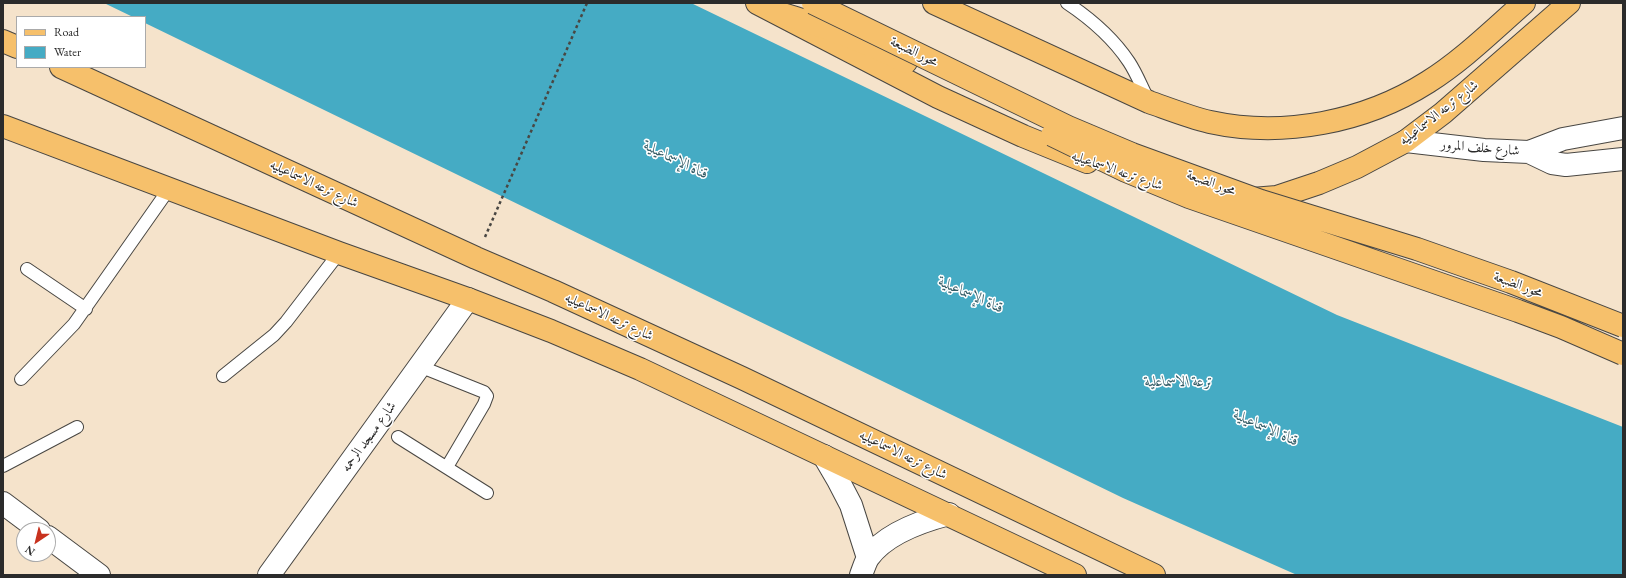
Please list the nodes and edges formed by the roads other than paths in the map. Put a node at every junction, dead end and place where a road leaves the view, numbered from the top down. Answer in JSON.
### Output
{"nodes":[{"id":1,"x":813,"y":3,"type":"edge"},
{"id":2,"x":934,"y":3,"type":"edge"},
{"id":3,"x":1067,"y":3,"type":"edge"},
{"id":4,"x":1524,"y":3,"type":"edge"},
{"id":5,"x":1569,"y":3,"type":"edge"},
{"id":6,"x":767,"y":8,"type":"edge"},
{"id":7,"x":3,"y":41,"type":"edge"},
{"id":8,"x":16,"y":47,"type":"edge"},
{"id":9,"x":62,"y":68,"type":"edge"},
{"id":10,"x":1149,"y":102,"type":"junction"},
{"id":11,"x":3,"y":126,"type":"edge"},
{"id":12,"x":1623,"y":128,"type":"edge"},
{"id":13,"x":1406,"y":141,"type":"junction"},
{"id":14,"x":1529,"y":152,"type":"junction"},
{"id":15,"x":1623,"y":158,"type":"edge"},
{"id":16,"x":169,"y":189,"type":"junction"},
{"id":17,"x":339,"y":253,"type":"junction"},
{"id":18,"x":27,"y":269,"type":"dead end"},
{"id":19,"x":468,"y":299,"type":"junction"},
{"id":20,"x":86,"y":308,"type":"junction"},
{"id":21,"x":1623,"y":326,"type":"edge"},
{"id":22,"x":1623,"y":354,"type":"edge"},
{"id":23,"x":419,"y":366,"type":"junction"},
{"id":24,"x":223,"y":376,"type":"dead end"},
{"id":25,"x":21,"y":378,"type":"dead end"},
{"id":26,"x":78,"y":426,"type":"dead end"},
{"id":27,"x":398,"y":437,"type":"dead end"},
{"id":28,"x":824,"y":456,"type":"junction"},
{"id":29,"x":3,"y":466,"type":"edge"},
{"id":30,"x":447,"y":468,"type":"junction"},
{"id":31,"x":487,"y":493,"type":"dead end"},
{"id":32,"x":3,"y":503,"type":"edge"},
{"id":33,"x":949,"y":514,"type":"junction"},
{"id":34,"x":28,"y":522,"type":"edge"},
{"id":35,"x":56,"y":543,"type":"edge"},
{"id":36,"x":864,"y":566,"type":"edge"},
{"id":37,"x":99,"y":575,"type":"edge"},
{"id":38,"x":269,"y":575,"type":"edge"},
{"id":39,"x":1075,"y":575,"type":"edge"},
{"id":40,"x":1154,"y":575,"type":"edge"}],
"edges":[{"from":1,"to":21,"type":"main road","name":"محور الضبعة","bridge":true},
{"from":2,"to":10,"type":"main road"},
{"from":3,"to":10,"type":"lane"},
{"from":4,"to":10,"type":"main road"},
{"from":5,"to":13,"type":"main road","name":"شارع ترعه الاسماعيليه"},
{"from":6,"to":13,"type":"main road","name":"شارع ترعه الاسماعيليه"},
{"from":6,"to":22,"type":"main road","bridge":true},
{"from":7,"to":8,"type":"main road"},
{"from":9,"to":40,"type":"main road","name":"شارع ترعه الاسماعيليه"},
{"from":11,"to":16,"type":"main road"},
{"from":12,"to":14,"type":"street","name":"شارع خلف المرور"},
{"from":13,"to":14,"type":"street","name":"شارع خلف المرور"},
{"from":14,"to":15,"type":"street","name":"شارع خلف المرور"},
{"from":16,"to":17,"type":"main road"},
{"from":16,"to":20,"type":"lane"},
{"from":17,"to":19,"type":"main road"},
{"from":17,"to":24,"type":"lane"},
{"from":18,"to":20,"type":"lane"},
{"from":19,"to":23,"type":"street","name":"شارع مسجد الرحمه"},
{"from":19,"to":28,"type":"main road"},
{"from":20,"to":25,"type":"lane"},
{"from":23,"to":30,"type":"lane"},
{"from":23,"to":38,"type":"street","name":"شارع مسجد الرحمه"},
{"from":26,"to":29,"type":"lane"},
{"from":27,"to":30,"type":"lane"},
{"from":28,"to":33,"type":"main road"},
{"from":28,"to":36,"type":"street"},
{"from":30,"to":31,"type":"lane"},
{"from":32,"to":34,"type":"street"},
{"from":33,"to":36,"type":"street"},
{"from":33,"to":39,"type":"main road"},
{"from":35,"to":37,"type":"street"}]}
